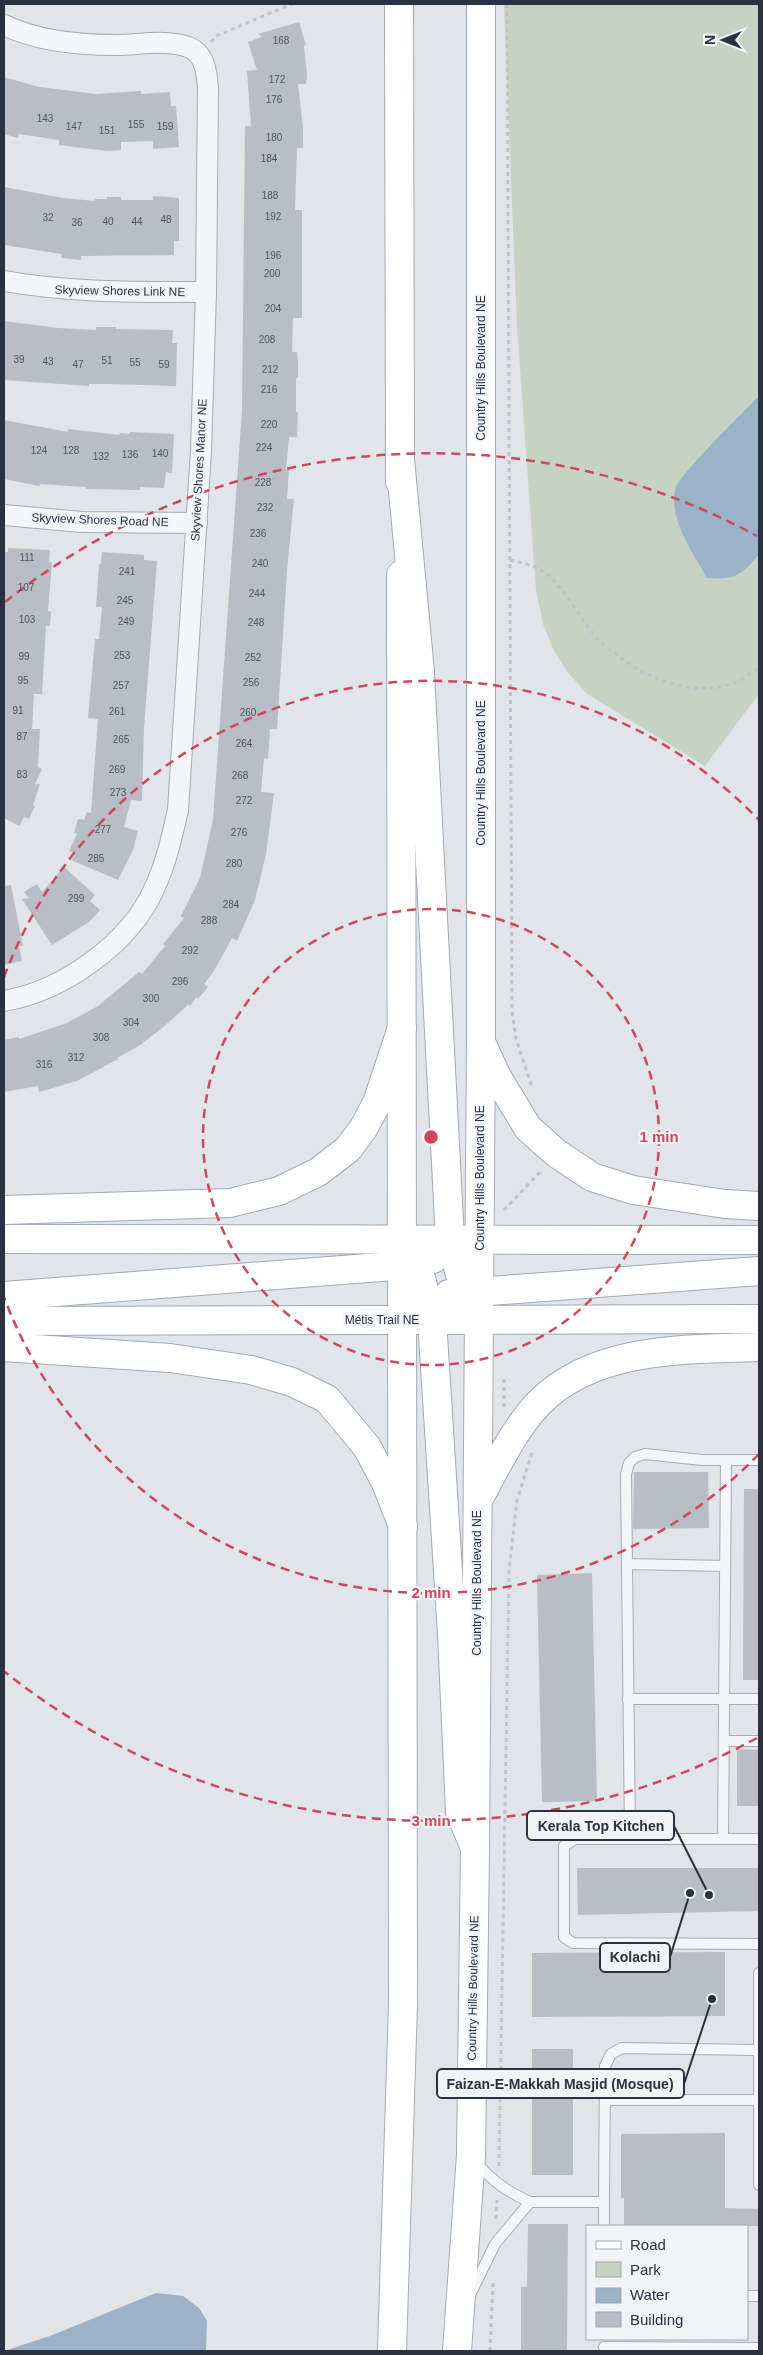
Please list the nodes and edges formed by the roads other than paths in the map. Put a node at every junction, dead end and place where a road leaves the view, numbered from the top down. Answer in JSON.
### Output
{"nodes":[{"id":1,"x":399,"y":4,"type":"edge"},
{"id":2,"x":481,"y":4,"type":"edge"},
{"id":3,"x":4,"y":25,"type":"edge"},
{"id":4,"x":4,"y":282,"type":"edge"},
{"id":5,"x":206,"y":292,"type":"junction"},
{"id":6,"x":400,"y":459,"type":"junction"},
{"id":7,"x":4,"y":515,"type":"edge"},
{"id":8,"x":197,"y":523,"type":"junction"},
{"id":9,"x":4,"y":1001,"type":"edge"},
{"id":10,"x":402,"y":1028,"type":"junction"},
{"id":11,"x":482,"y":1042,"type":"junction"},
{"id":12,"x":759,"y":1206,"type":"edge"},
{"id":13,"x":4,"y":1210,"type":"edge"},
{"id":14,"x":4,"y":1239,"type":"edge"},
{"id":15,"x":480,"y":1239,"type":"junction"},
{"id":16,"x":759,"y":1240,"type":"edge"},
{"id":17,"x":452,"y":1246,"type":"junction"},
{"id":18,"x":408,"y":1256,"type":"junction"},
{"id":19,"x":759,"y":1271,"type":"edge"},
{"id":20,"x":472,"y":1292,"type":"junction"},
{"id":21,"x":4,"y":1296,"type":"edge"},
{"id":22,"x":430,"y":1311,"type":"junction"},
{"id":23,"x":403,"y":1320,"type":"junction"},
{"id":24,"x":479,"y":1320,"type":"junction"},
{"id":25,"x":759,"y":1320,"type":"edge"},
{"id":26,"x":4,"y":1321,"type":"edge"},
{"id":27,"x":4,"y":1347,"type":"edge"},
{"id":28,"x":759,"y":1347,"type":"edge"},
{"id":29,"x":726,"y":1460,"type":"junction"},
{"id":30,"x":759,"y":1460,"type":"edge"},
{"id":31,"x":478,"y":1500,"type":"junction"},
{"id":32,"x":403,"y":1526,"type":"junction"},
{"id":33,"x":627,"y":1564,"type":"junction"},
{"id":34,"x":725,"y":1566,"type":"junction"},
{"id":35,"x":724,"y":1698,"type":"junction"},
{"id":36,"x":628,"y":1699,"type":"junction"},
{"id":37,"x":759,"y":1699,"type":"edge"},
{"id":38,"x":724,"y":1741,"type":"junction"},
{"id":39,"x":759,"y":1741,"type":"edge"},
{"id":40,"x":630,"y":1838,"type":"junction"},
{"id":41,"x":723,"y":1839,"type":"junction"},
{"id":42,"x":759,"y":1839,"type":"edge"},
{"id":43,"x":475,"y":1848,"type":"junction"},
{"id":44,"x":759,"y":1944,"type":"edge"},
{"id":45,"x":759,"y":1973,"type":"edge"},
{"id":46,"x":758,"y":2050,"type":"junction"},
{"id":47,"x":604,"y":2100,"type":"junction"},
{"id":48,"x":758,"y":2100,"type":"junction"},
{"id":49,"x":471,"y":2155,"type":"junction"},
{"id":50,"x":759,"y":2185,"type":"edge"},
{"id":51,"x":530,"y":2202,"type":"junction"},
{"id":52,"x":604,"y":2202,"type":"junction"},
{"id":53,"x":604,"y":2225,"type":"edge"},
{"id":54,"x":460,"y":2319,"type":"junction"},
{"id":55,"x":604,"y":2346,"type":"edge"},
{"id":56,"x":759,"y":2348,"type":"edge"},
{"id":57,"x":392,"y":2351,"type":"edge"},
{"id":58,"x":458,"y":2351,"type":"edge"}],
"edges":[{"from":1,"to":6,"type":"main road"},
{"from":2,"to":11,"type":"main road","name":"Country Hills Boulevard NE"},
{"from":3,"to":5,"type":"street","name":"Skyview Shores Manor NE"},
{"from":4,"to":5,"type":"street","name":"Skyview Shores Link NE"},
{"from":5,"to":8,"type":"street","name":"Skyview Shores Manor NE"},
{"from":6,"to":10,"type":"main road"},
{"from":6,"to":17,"type":"main road"},
{"from":7,"to":8,"type":"street","name":"Skyview Shores Road NE"},
{"from":8,"to":9,"type":"street","name":"Skyview Shores Manor NE"},
{"from":10,"to":13,"type":"main road"},
{"from":10,"to":18,"type":"main road"},
{"from":11,"to":12,"type":"main road"},
{"from":11,"to":15,"type":"main road","name":"Country Hills Boulevard NE"},
{"from":14,"to":18,"type":"main road"},
{"from":15,"to":16,"type":"main road"},
{"from":15,"to":17,"type":"main road"},
{"from":15,"to":20,"type":"main road","name":"Country Hills Boulevard NE"},
{"from":17,"to":18,"type":"main road"},
{"from":17,"to":20,"type":"main road"},
{"from":18,"to":21,"type":"main road"},
{"from":18,"to":22,"type":"main road"},
{"from":18,"to":23,"type":"main road"},
{"from":19,"to":20,"type":"main road"},
{"from":20,"to":22,"type":"main road"},
{"from":20,"to":24,"type":"main road"},
{"from":22,"to":23,"type":"main road","name":"Métis Trail NE"},
{"from":22,"to":24,"type":"main road","name":"Métis Trail NE"},
{"from":22,"to":43,"type":"main road"},
{"from":23,"to":26,"type":"main road","name":"Métis Trail NE"},
{"from":23,"to":32,"type":"main road"},
{"from":24,"to":25,"type":"main road","name":"Métis Trail NE"},
{"from":24,"to":31,"type":"main road","name":"Country Hills Boulevard NE"},
{"from":27,"to":32,"type":"main road"},
{"from":28,"to":31,"type":"main road"},
{"from":29,"to":30,"type":"lane"},
{"from":29,"to":33,"type":"lane"},
{"from":29,"to":34,"type":"lane"},
{"from":31,"to":43,"type":"main road","name":"Country Hills Boulevard NE"},
{"from":32,"to":57,"type":"main road"},
{"from":33,"to":34,"type":"lane"},
{"from":33,"to":36,"type":"lane"},
{"from":34,"to":35,"type":"lane"},
{"from":35,"to":36,"type":"lane"},
{"from":35,"to":37,"type":"lane"},
{"from":35,"to":38,"type":"lane"},
{"from":36,"to":40,"type":"lane"},
{"from":38,"to":39,"type":"lane"},
{"from":38,"to":41,"type":"lane"},
{"from":40,"to":41,"type":"lane"},
{"from":40,"to":44,"type":"lane"},
{"from":41,"to":42,"type":"lane"},
{"from":43,"to":49,"type":"main road","name":"Country Hills Boulevard NE"},
{"from":45,"to":46,"type":"lane"},
{"from":46,"to":47,"type":"lane"},
{"from":46,"to":48,"type":"lane"},
{"from":47,"to":48,"type":"lane"},
{"from":47,"to":52,"type":"lane"},
{"from":48,"to":50,"type":"lane"},
{"from":49,"to":51,"type":"lane"},
{"from":49,"to":54,"type":"main road","name":"Country Hills Boulevard NE"},
{"from":51,"to":52,"type":"lane"},
{"from":51,"to":54,"type":"lane"},
{"from":52,"to":53,"type":"lane"},
{"from":54,"to":58,"type":"main road","name":"Country Hills Boulevard NE"},
{"from":55,"to":56,"type":"lane"}]}
